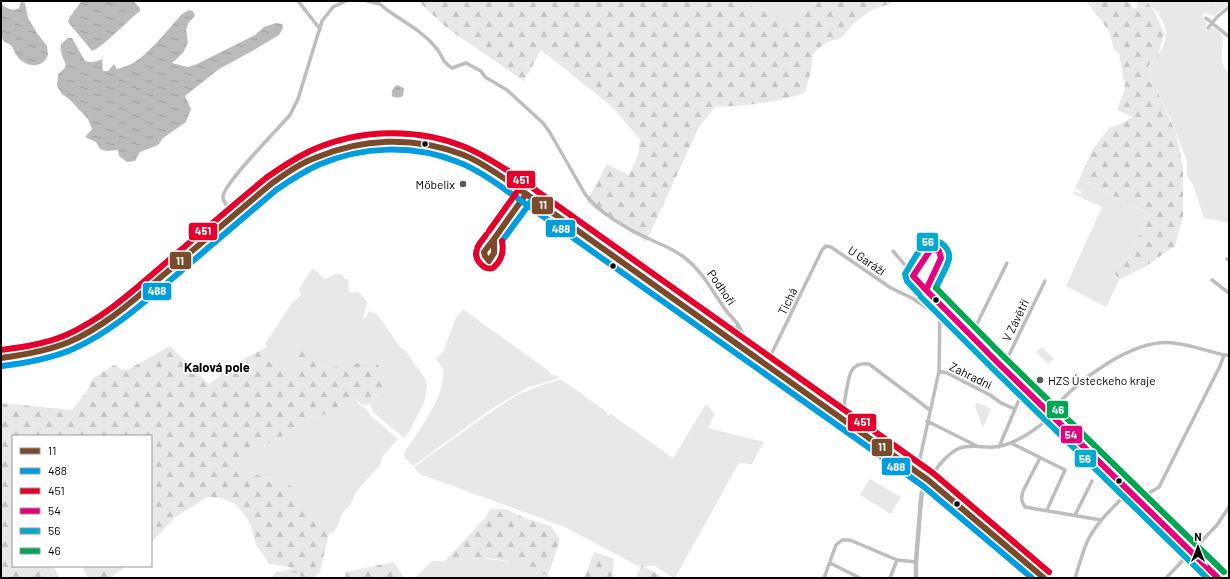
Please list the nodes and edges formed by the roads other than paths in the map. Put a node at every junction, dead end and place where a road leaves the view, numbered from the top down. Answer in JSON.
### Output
{"nodes":[{"id":1,"x":298,"y":1,"type":"edge"},
{"id":2,"x":346,"y":1,"type":"edge"},
{"id":3,"x":367,"y":1,"type":"edge"},
{"id":4,"x":1229,"y":7,"type":"edge"},
{"id":5,"x":1206,"y":18,"type":"dead end"},
{"id":6,"x":1212,"y":22,"type":"junction"},
{"id":7,"x":1208,"y":28,"type":"dead end"},
{"id":8,"x":320,"y":29,"type":"junction"},
{"id":9,"x":1229,"y":37,"type":"edge"},
{"id":10,"x":526,"y":194,"type":"junction"},
{"id":11,"x":235,"y":215,"type":"junction"},
{"id":12,"x":826,"y":246,"type":"joint"},
{"id":13,"x":893,"y":251,"type":"dead end"},
{"id":14,"x":484,"y":252,"type":"dead end"},
{"id":15,"x":1007,"y":263,"type":"dead end"},
{"id":16,"x":1212,"y":280,"type":"dead end"},
{"id":17,"x":1045,"y":281,"type":"dead end"},
{"id":18,"x":1229,"y":293,"type":"edge"},
{"id":19,"x":940,"y":307,"type":"junction"},
{"id":20,"x":738,"y":325,"type":"junction"},
{"id":21,"x":724,"y":334,"type":"junction"},
{"id":22,"x":971,"y":336,"type":"junction"},
{"id":23,"x":738,"y":344,"type":"junction"},
{"id":24,"x":1224,"y":355,"type":"junction"},
{"id":25,"x":1229,"y":355,"type":"edge"},
{"id":26,"x":1,"y":358,"type":"edge"},
{"id":27,"x":766,"y":365,"type":"junction"},
{"id":28,"x":1000,"y":365,"type":"junction"},
{"id":29,"x":939,"y":371,"type":"junction"},
{"id":30,"x":1024,"y":388,"type":"junction"},
{"id":31,"x":1015,"y":408,"type":"junction"},
{"id":32,"x":930,"y":410,"type":"junction"},
{"id":33,"x":1051,"y":414,"type":"junction"},
{"id":34,"x":842,"y":418,"type":"junction"},
{"id":35,"x":927,"y":421,"type":"junction"},
{"id":36,"x":1011,"y":443,"type":"junction"},
{"id":37,"x":978,"y":446,"type":"junction"},
{"id":38,"x":999,"y":446,"type":"junction"},
{"id":39,"x":1040,"y":458,"type":"junction"},
{"id":40,"x":916,"y":472,"type":"junction"},
{"id":41,"x":928,"y":480,"type":"junction"},
{"id":42,"x":1092,"y":480,"type":"dead end"},
{"id":43,"x":1130,"y":490,"type":"junction"},
{"id":44,"x":1139,"y":499,"type":"junction"},
{"id":45,"x":1229,"y":506,"type":"edge"},
{"id":46,"x":1047,"y":510,"type":"junction"},
{"id":47,"x":1075,"y":515,"type":"junction"},
{"id":48,"x":1101,"y":520,"type":"junction"},
{"id":49,"x":1192,"y":552,"type":"junction"},
{"id":50,"x":897,"y":560,"type":"junction"},
{"id":51,"x":916,"y":562,"type":"junction"},
{"id":52,"x":830,"y":563,"type":"junction"},
{"id":53,"x":824,"y":578,"type":"edge"},
{"id":54,"x":860,"y":578,"type":"edge"},
{"id":55,"x":890,"y":578,"type":"edge"},
{"id":56,"x":916,"y":578,"type":"edge"},
{"id":57,"x":1044,"y":578,"type":"edge"},
{"id":58,"x":1075,"y":578,"type":"edge"},
{"id":59,"x":1166,"y":578,"type":"edge"},
{"id":60,"x":1218,"y":578,"type":"edge"}],
"edges":[{"from":1,"to":8,"type":"street"},
{"from":2,"to":8,"type":"street"},
{"from":3,"to":20,"type":"street","name":"Podhoří"},
{"from":4,"to":6,"type":"street"},
{"from":5,"to":6,"type":"street"},
{"from":6,"to":7,"type":"street"},
{"from":6,"to":9,"type":"street"},
{"from":8,"to":11,"type":"street"},
{"from":10,"to":11,"type":"main road"},
{"from":10,"to":14,"type":"street"},
{"from":10,"to":21,"type":"main road"},
{"from":11,"to":26,"type":"main road"},
{"from":12,"to":19,"type":"street","name":"U Garáží"},
{"from":12,"to":27,"type":"street","name":"Tichá"},
{"from":13,"to":19,"type":"street"},
{"from":15,"to":22,"type":"street"},
{"from":16,"to":18,"type":"street"},
{"from":17,"to":28,"type":"street","name":"V Závětří"},
{"from":19,"to":22,"type":"street"},
{"from":19,"to":29,"type":"street"},
{"from":20,"to":21,"type":"street"},
{"from":20,"to":23,"type":"street"},
{"from":21,"to":23,"type":"main road"},
{"from":22,"to":28,"type":"street"},
{"from":23,"to":27,"type":"main road"},
{"from":24,"to":25,"type":"street"},
{"from":24,"to":33,"type":"street"},
{"from":24,"to":44,"type":"street"},
{"from":27,"to":34,"type":"main road"},
{"from":28,"to":30,"type":"street"},
{"from":29,"to":31,"type":"street","name":"Zahradní"},
{"from":29,"to":32,"type":"street"},
{"from":30,"to":31,"type":"street"},
{"from":30,"to":33,"type":"street"},
{"from":31,"to":38,"type":"street"},
{"from":32,"to":34,"type":"street"},
{"from":32,"to":35,"type":"street"},
{"from":33,"to":36,"type":"street"},
{"from":33,"to":43,"type":"street"},
{"from":34,"to":40,"type":"main road"},
{"from":35,"to":37,"type":"street"},
{"from":35,"to":40,"type":"street"},
{"from":36,"to":38,"type":"street"},
{"from":36,"to":39,"type":"street"},
{"from":37,"to":38,"type":"street"},
{"from":37,"to":41,"type":"street"},
{"from":39,"to":46,"type":"street"},
{"from":39,"to":46,"type":"street"},
{"from":40,"to":41,"type":"main road"},
{"from":41,"to":51,"type":"street"},
{"from":41,"to":57,"type":"main road"},
{"from":42,"to":47,"type":"street"},
{"from":43,"to":44,"type":"street"},
{"from":43,"to":48,"type":"street"},
{"from":44,"to":49,"type":"street"},
{"from":45,"to":49,"type":"street"},
{"from":46,"to":47,"type":"street"},
{"from":47,"to":48,"type":"street"},
{"from":48,"to":58,"type":"street"},
{"from":49,"to":59,"type":"street"},
{"from":49,"to":60,"type":"street"},
{"from":50,"to":51,"type":"street"},
{"from":50,"to":52,"type":"street"},
{"from":50,"to":55,"type":"street"},
{"from":51,"to":56,"type":"street"},
{"from":52,"to":53,"type":"street"},
{"from":52,"to":54,"type":"street"}]}
